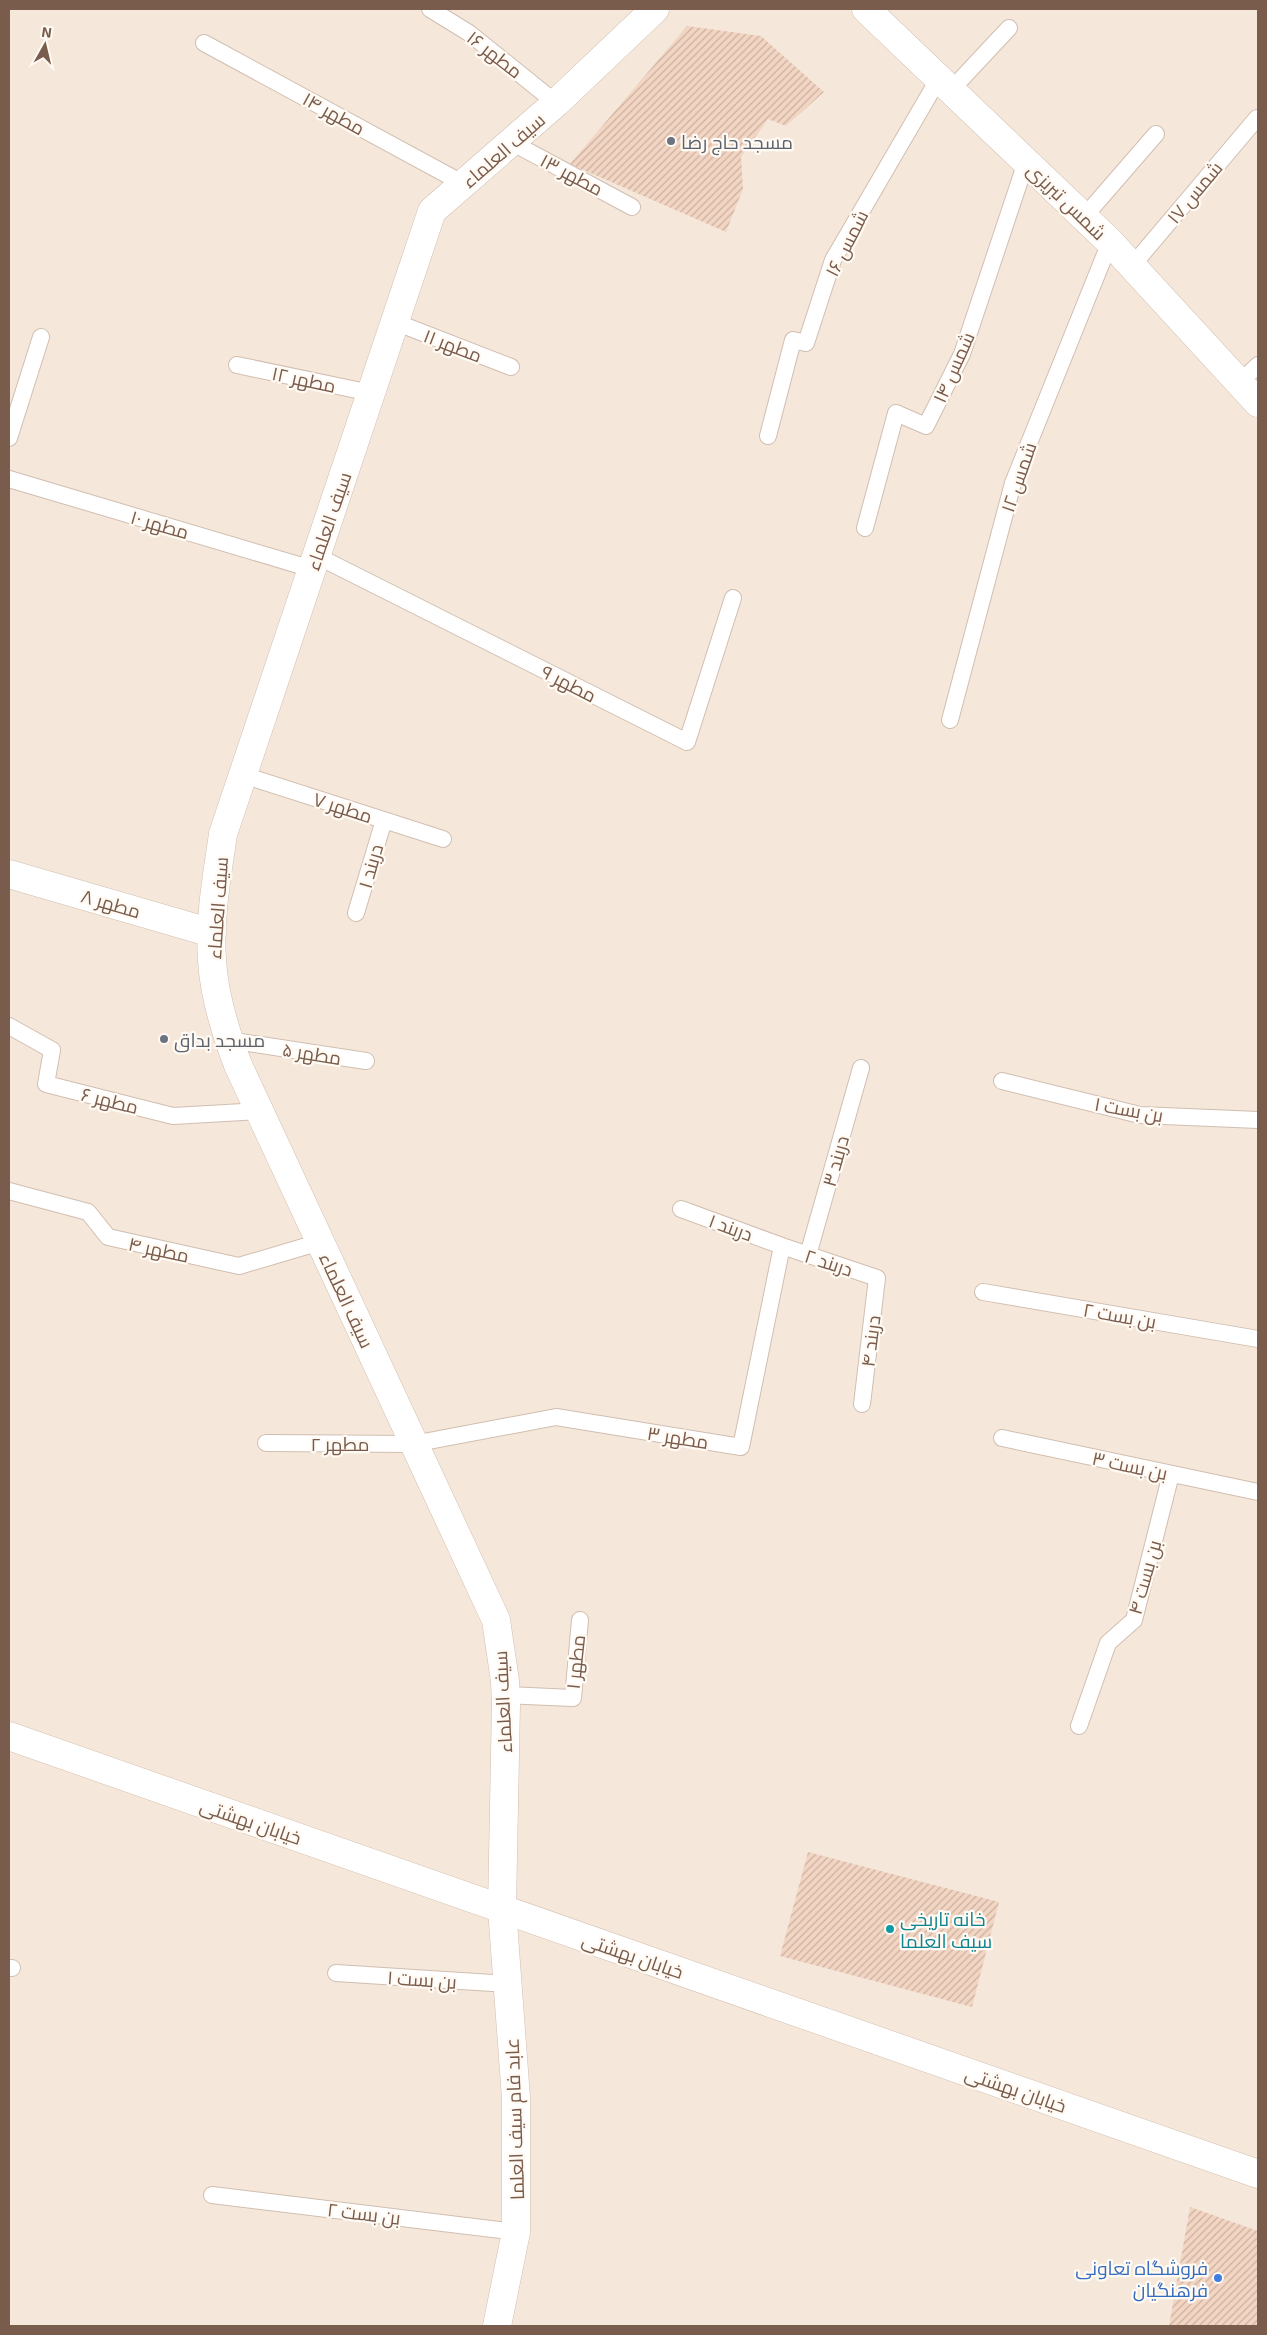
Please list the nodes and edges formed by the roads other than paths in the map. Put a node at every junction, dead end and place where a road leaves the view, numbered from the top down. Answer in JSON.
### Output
{"nodes":[{"id":1,"x":430,"y":9,"type":"edge"},
{"id":2,"x":655,"y":9,"type":"edge"},
{"id":3,"x":866,"y":9,"type":"edge"},
{"id":4,"x":1009,"y":28,"type":"dead end"},
{"id":5,"x":204,"y":43,"type":"dead end"},
{"id":6,"x":945,"y":84,"type":"junction"},
{"id":7,"x":556,"y":103,"type":"junction"},
{"id":8,"x":1256,"y":118,"type":"dead end"},
{"id":9,"x":1156,"y":134,"type":"dead end"},
{"id":10,"x":511,"y":142,"type":"junction"},
{"id":11,"x":1026,"y":162,"type":"junction"},
{"id":12,"x":464,"y":184,"type":"junction"},
{"id":13,"x":632,"y":207,"type":"dead end"},
{"id":14,"x":1084,"y":217,"type":"junction"},
{"id":15,"x":1110,"y":242,"type":"junction"},
{"id":16,"x":1132,"y":266,"type":"junction"},
{"id":17,"x":395,"y":322,"type":"junction"},
{"id":18,"x":40,"y":337,"type":"dead end"},
{"id":19,"x":237,"y":365,"type":"dead end"},
{"id":20,"x":511,"y":367,"type":"dead end"},
{"id":21,"x":1249,"y":374,"type":"edge"},
{"id":22,"x":371,"y":393,"type":"junction"},
{"id":23,"x":1258,"y":403,"type":"edge"},
{"id":24,"x":768,"y":436,"type":"dead end"},
{"id":25,"x":9,"y":438,"type":"edge"},
{"id":26,"x":9,"y":479,"type":"edge"},
{"id":27,"x":865,"y":528,"type":"dead end"},
{"id":28,"x":314,"y":562,"type":"junction"},
{"id":29,"x":733,"y":598,"type":"dead end"},
{"id":30,"x":950,"y":720,"type":"dead end"},
{"id":31,"x":243,"y":775,"type":"junction"},
{"id":32,"x":384,"y":820,"type":"junction"},
{"id":33,"x":443,"y":839,"type":"dead end"},
{"id":34,"x":9,"y":874,"type":"edge"},
{"id":35,"x":356,"y":912,"type":"dead end"},
{"id":36,"x":212,"y":933,"type":"junction"},
{"id":37,"x":9,"y":1026,"type":"edge"},
{"id":38,"x":228,"y":1040,"type":"junction"},
{"id":39,"x":366,"y":1061,"type":"dead end"},
{"id":40,"x":861,"y":1068,"type":"dead end"},
{"id":41,"x":1002,"y":1081,"type":"dead end"},
{"id":42,"x":259,"y":1111,"type":"junction"},
{"id":43,"x":1258,"y":1120,"type":"edge"},
{"id":44,"x":9,"y":1191,"type":"edge"},
{"id":45,"x":681,"y":1208,"type":"dead end"},
{"id":46,"x":320,"y":1242,"type":"junction"},
{"id":47,"x":782,"y":1246,"type":"junction"},
{"id":48,"x":808,"y":1255,"type":"junction"},
{"id":49,"x":877,"y":1278,"type":"joint"},
{"id":50,"x":982,"y":1292,"type":"dead end"},
{"id":51,"x":1258,"y":1339,"type":"edge"},
{"id":52,"x":862,"y":1404,"type":"dead end"},
{"id":53,"x":1002,"y":1438,"type":"dead end"},
{"id":54,"x":266,"y":1443,"type":"dead end"},
{"id":55,"x":413,"y":1444,"type":"junction"},
{"id":56,"x":1171,"y":1474,"type":"junction"},
{"id":57,"x":1258,"y":1492,"type":"edge"},
{"id":58,"x":580,"y":1620,"type":"dead end"},
{"id":59,"x":505,"y":1695,"type":"junction"},
{"id":60,"x":1079,"y":1726,"type":"dead end"},
{"id":61,"x":9,"y":1736,"type":"edge"},
{"id":62,"x":502,"y":1909,"type":"junction"},
{"id":63,"x":336,"y":1973,"type":"dead end"},
{"id":64,"x":508,"y":1984,"type":"junction"},
{"id":65,"x":1258,"y":2174,"type":"edge"},
{"id":66,"x":212,"y":2195,"type":"dead end"},
{"id":67,"x":516,"y":2232,"type":"junction"},
{"id":68,"x":497,"y":2326,"type":"edge"}],
"edges":[{"from":1,"to":7,"type":"lane","name":"مطهر ۱۶"},
{"from":2,"to":7,"type":"street","name":"سیف العلماء"},
{"from":3,"to":6,"type":"street","name":"شمس تبریزی"},
{"from":4,"to":6,"type":"lane"},
{"from":5,"to":12,"type":"lane","name":"مطهر ۱۴"},
{"from":6,"to":11,"type":"street","name":"شمس تبریزی"},
{"from":6,"to":24,"type":"lane","name":"شمس ۱۶"},
{"from":7,"to":10,"type":"street","name":"سیف العلماء"},
{"from":8,"to":16,"type":"lane","name":"شمس ۱۷"},
{"from":9,"to":14,"type":"lane"},
{"from":10,"to":12,"type":"street","name":"سیف العلماء"},
{"from":10,"to":13,"type":"lane","name":"مطهر ۱۳"},
{"from":11,"to":14,"type":"street","name":"شمس تبریزی"},
{"from":11,"to":27,"type":"lane","name":"شمس ۱۴"},
{"from":12,"to":17,"type":"street","name":"سیف العلماء"},
{"from":14,"to":15,"type":"street","name":"شمس تبریزی"},
{"from":15,"to":16,"type":"street","name":"شمس تبریزی"},
{"from":15,"to":30,"type":"lane","name":"شمس ۱۲"},
{"from":16,"to":21,"type":"street","name":"شمس تبریزی"},
{"from":17,"to":20,"type":"lane","name":"مطهر ۱۱"},
{"from":17,"to":22,"type":"street","name":"سیف العلماء"},
{"from":18,"to":25,"type":"lane"},
{"from":19,"to":22,"type":"lane","name":"مطهر ۱۲"},
{"from":21,"to":23,"type":"street","name":"شمس تبریزی"},
{"from":22,"to":28,"type":"street","name":"سیف العلماء"},
{"from":26,"to":28,"type":"lane","name":"مطهر ۱۰"},
{"from":28,"to":29,"type":"lane","name":"مطهر ۹"},
{"from":28,"to":31,"type":"street","name":"سیف العلماء"},
{"from":31,"to":32,"type":"lane","name":"مطهر ۷"},
{"from":31,"to":36,"type":"street","name":"سیف العلماء"},
{"from":32,"to":33,"type":"lane","name":"مطهر ۷"},
{"from":32,"to":35,"type":"lane","name":"دربند ۱"},
{"from":34,"to":36,"type":"street","name":"مطهر ۸"},
{"from":36,"to":38,"type":"street","name":"سیف العلماء"},
{"from":37,"to":42,"type":"lane","name":"مطهر ۶"},
{"from":38,"to":39,"type":"lane","name":"مطهر ۵"},
{"from":38,"to":42,"type":"street","name":"سیف العلماء"},
{"from":40,"to":48,"type":"lane","name":"دربند ۳"},
{"from":41,"to":43,"type":"lane","name":"بن بست ۱"},
{"from":42,"to":46,"type":"street","name":"سیف العلماء"},
{"from":44,"to":46,"type":"lane","name":"مطهر ۴"},
{"from":45,"to":47,"type":"lane","name":"دربند ۱"},
{"from":46,"to":55,"type":"street","name":"سیف العلماء"},
{"from":47,"to":48,"type":"lane","name":"دربند ۲"},
{"from":47,"to":55,"type":"lane","name":"مطهر ۳"},
{"from":48,"to":49,"type":"lane","name":"دربند ۲"},
{"from":49,"to":52,"type":"lane","name":"دربند ۴"},
{"from":50,"to":51,"type":"lane","name":"بن بست ۲"},
{"from":53,"to":56,"type":"lane","name":"بن بست ۳"},
{"from":54,"to":55,"type":"lane","name":"مطهر ۲"},
{"from":55,"to":59,"type":"street","name":"سیف العلماء"},
{"from":56,"to":57,"type":"lane","name":"بن بست ۳"},
{"from":56,"to":60,"type":"lane","name":"بن بست ۴"},
{"from":58,"to":59,"type":"lane","name":"مطهر ۱"},
{"from":59,"to":62,"type":"street","name":"سیف العلماء"},
{"from":61,"to":62,"type":"street","name":"خیابان بهشتی"},
{"from":62,"to":64,"type":"street","name":"عابد فام سیف العلما"},
{"from":62,"to":65,"type":"street","name":"خیابان بهشتی"},
{"from":63,"to":64,"type":"lane","name":"بن بست ۱"},
{"from":64,"to":67,"type":"street","name":"عابد فام سیف العلما"},
{"from":66,"to":67,"type":"lane","name":"بن بست ۲"},
{"from":67,"to":68,"type":"street","name":"عابد فام سیف العلما"}]}
